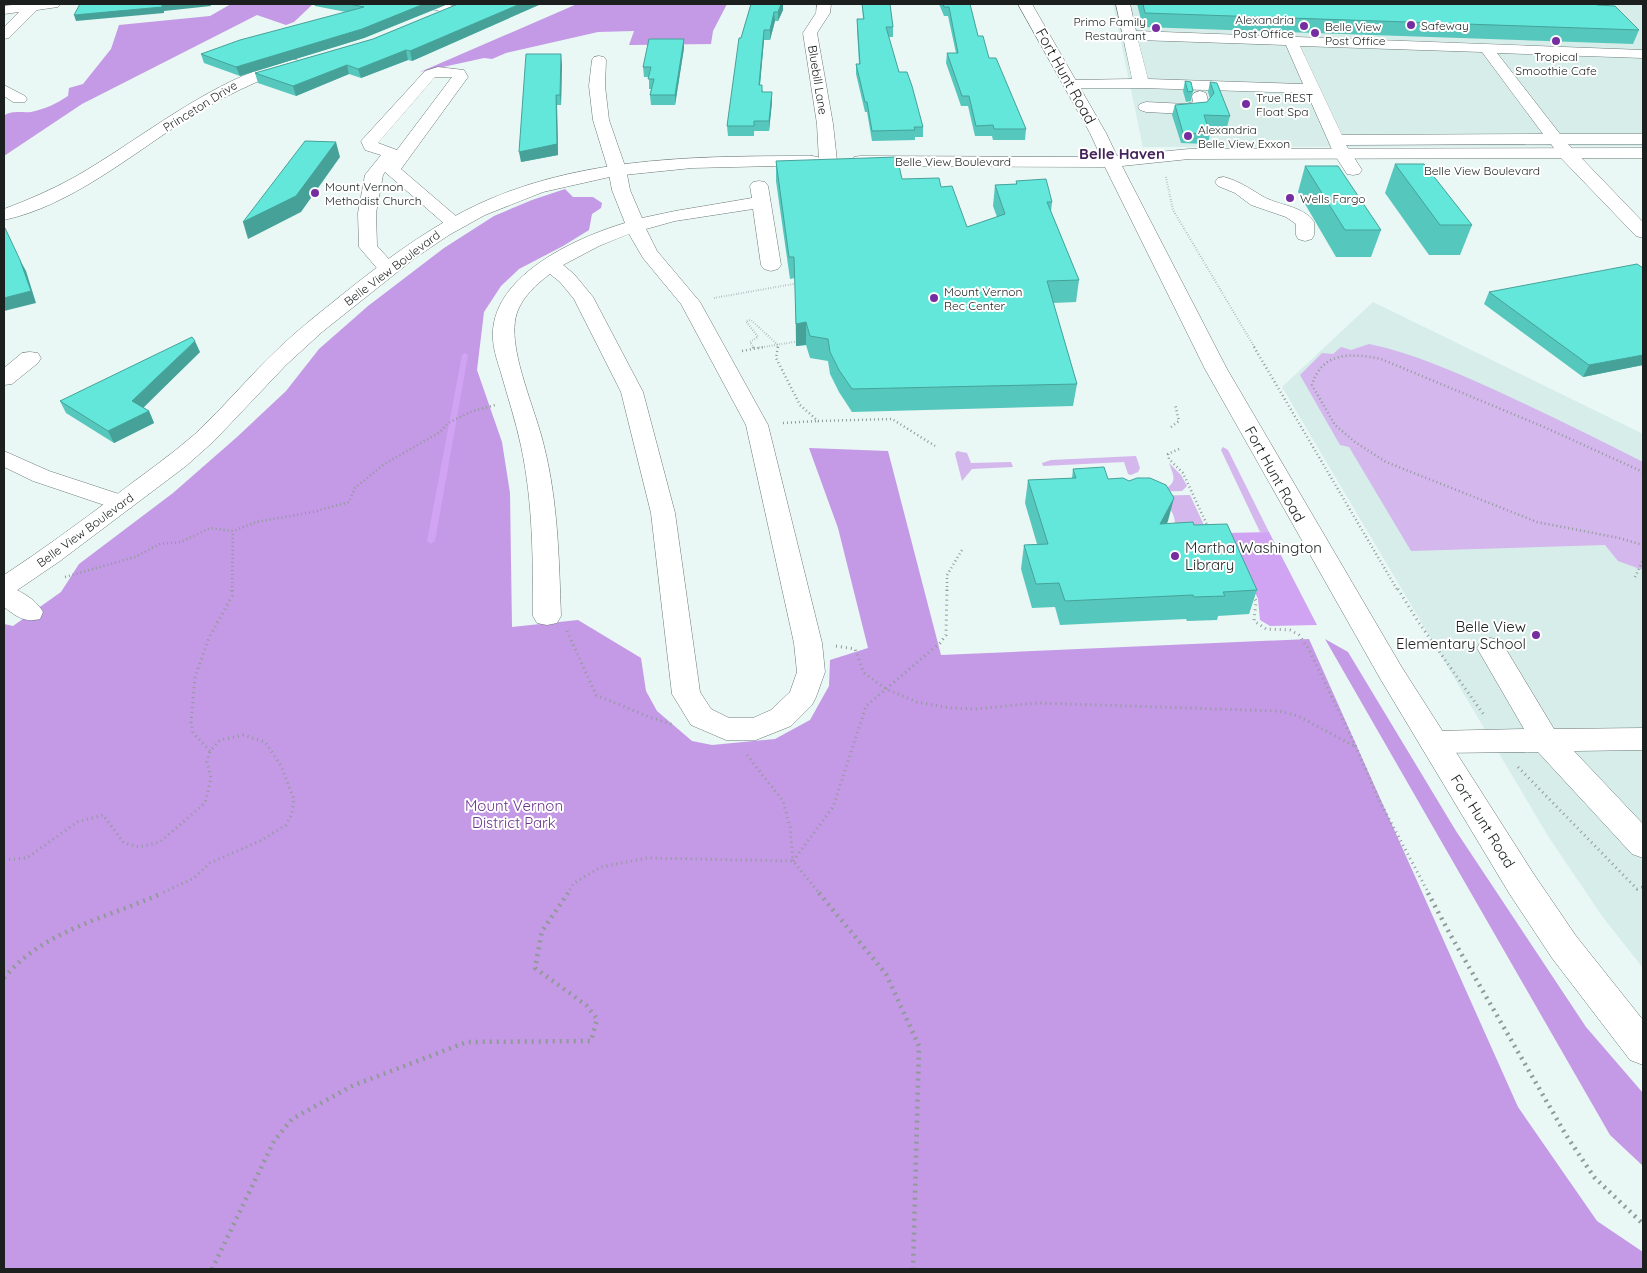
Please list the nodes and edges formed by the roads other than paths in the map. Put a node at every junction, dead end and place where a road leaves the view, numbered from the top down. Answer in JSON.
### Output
{"nodes":[{"id":1,"x":53,"y":4,"type":"edge"},
{"id":2,"x":428,"y":4,"type":"edge"},
{"id":3,"x":824,"y":4,"type":"edge"},
{"id":4,"x":1025,"y":4,"type":"edge"},
{"id":5,"x":1123,"y":4,"type":"edge"},
{"id":6,"x":34,"y":5,"type":"edge"},
{"id":7,"x":456,"y":7,"type":"edge"},
{"id":8,"x":4,"y":10,"type":"edge"},
{"id":9,"x":422,"y":20,"type":"edge"},
{"id":10,"x":4,"y":35,"type":"edge"},
{"id":11,"x":1130,"y":35,"type":"junction"},
{"id":12,"x":1291,"y":41,"type":"junction"},
{"id":13,"x":1486,"y":48,"type":"junction"},
{"id":14,"x":1643,"y":54,"type":"edge"},
{"id":15,"x":304,"y":60,"type":"edge"},
{"id":16,"x":599,"y":60,"type":"dead end"},
{"id":17,"x":1140,"y":83,"type":"junction"},
{"id":18,"x":1072,"y":85,"type":"junction"},
{"id":19,"x":1196,"y":85,"type":"junction"},
{"id":20,"x":1313,"y":89,"type":"junction"},
{"id":21,"x":4,"y":90,"type":"edge"},
{"id":22,"x":19,"y":99,"type":"dead end"},
{"id":23,"x":1146,"y":107,"type":"dead end"},
{"id":24,"x":1643,"y":140,"type":"edge"},
{"id":25,"x":1561,"y":146,"type":"junction"},
{"id":26,"x":1339,"y":147,"type":"junction"},
{"id":27,"x":1643,"y":153,"type":"edge"},
{"id":28,"x":828,"y":161,"type":"junction"},
{"id":29,"x":1111,"y":162,"type":"junction"},
{"id":30,"x":617,"y":169,"type":"junction"},
{"id":31,"x":1354,"y":170,"type":"junction"},
{"id":32,"x":1582,"y":170,"type":"junction"},
{"id":33,"x":1643,"y":170,"type":"edge"},
{"id":34,"x":1224,"y":182,"type":"dead end"},
{"id":35,"x":4,"y":214,"type":"edge"},
{"id":36,"x":455,"y":223,"type":"junction"},
{"id":37,"x":635,"y":226,"type":"junction"},
{"id":38,"x":1643,"y":232,"type":"edge"},
{"id":39,"x":1305,"y":235,"type":"dead end"},
{"id":40,"x":551,"y":265,"type":"junction"},
{"id":41,"x":771,"y":265,"type":"dead end"},
{"id":42,"x":388,"y":269,"type":"junction"},
{"id":43,"x":30,"y":358,"type":"dead end"},
{"id":44,"x":4,"y":379,"type":"edge"},
{"id":45,"x":4,"y":458,"type":"edge"},
{"id":46,"x":122,"y":503,"type":"junction"},
{"id":47,"x":4,"y":587,"type":"edge"},
{"id":48,"x":4,"y":594,"type":"edge"},
{"id":49,"x":30,"y":612,"type":"dead end"},
{"id":50,"x":547,"y":616,"type":"road end"},
{"id":51,"x":1491,"y":648,"type":"dead end"},
{"id":52,"x":1643,"y":739,"type":"edge"},
{"id":53,"x":1546,"y":741,"type":"junction"},
{"id":54,"x":1434,"y":742,"type":"junction"},
{"id":55,"x":1643,"y":845,"type":"edge"},
{"id":56,"x":1643,"y":1048,"type":"edge"}],
"edges":[{"from":1,"to":6,"type":"main road"},
{"from":2,"to":7,"type":"main road"},
{"from":3,"to":28,"type":"main road","name":"Bluebill Lane"},
{"from":4,"to":18,"type":"main road","name":"Fort Hunt Road"},
{"from":5,"to":11,"type":"main road"},
{"from":6,"to":8,"type":"main road"},
{"from":6,"to":10,"type":"main road"},
{"from":7,"to":9,"type":"main road"},
{"from":11,"to":12,"type":"main road"},
{"from":11,"to":17,"type":"main road"},
{"from":12,"to":13,"type":"main road"},
{"from":12,"to":20,"type":"main road"},
{"from":13,"to":14,"type":"main road"},
{"from":13,"to":25,"type":"main road"},
{"from":15,"to":35,"type":"main road","name":"Princeton Drive"},
{"from":16,"to":30,"type":"main road"},
{"from":17,"to":18,"type":"main road"},
{"from":17,"to":19,"type":"main road"},
{"from":18,"to":29,"type":"main road","name":"Fort Hunt Road"},
{"from":19,"to":20,"type":"main road"},
{"from":19,"to":23,"type":"main road"},
{"from":20,"to":26,"type":"main road"},
{"from":21,"to":22,"type":"main road"},
{"from":24,"to":25,"type":"main road"},
{"from":25,"to":26,"type":"main road","name":"Belle View Boulevard"},
{"from":25,"to":27,"type":"main road","name":"Belle View Boulevard"},
{"from":25,"to":32,"type":"main road"},
{"from":26,"to":29,"type":"main road","name":"Belle View Boulevard"},
{"from":26,"to":31,"type":"main road"},
{"from":28,"to":29,"type":"main road","name":"Belle View Boulevard"},
{"from":28,"to":30,"type":"main road","name":"Belle View Boulevard"},
{"from":29,"to":31,"type":"main road","name":"Belle View Boulevard"},
{"from":29,"to":54,"type":"main road","name":"Fort Hunt Road"},
{"from":30,"to":36,"type":"main road","name":"Belle View Boulevard"},
{"from":30,"to":37,"type":"main road"},
{"from":31,"to":32,"type":"main road","name":"Belle View Boulevard"},
{"from":32,"to":33,"type":"main road","name":"Belle View Boulevard"},
{"from":32,"to":38,"type":"main road"},
{"from":34,"to":39,"type":"main road"},
{"from":36,"to":42,"type":"main road","name":"Belle View Boulevard"},
{"from":36,"to":42,"type":"main road"},
{"from":37,"to":40,"type":"main road"},
{"from":37,"to":40,"type":"main road"},
{"from":37,"to":41,"type":"main road"},
{"from":40,"to":50,"type":"main road"},
{"from":42,"to":46,"type":"main road","name":"Belle View Boulevard"},
{"from":43,"to":44,"type":"main road"},
{"from":45,"to":46,"type":"main road"},
{"from":46,"to":47,"type":"main road","name":"Belle View Boulevard"},
{"from":48,"to":49,"type":"main road"},
{"from":51,"to":53,"type":"main road"},
{"from":52,"to":53,"type":"main road"},
{"from":53,"to":54,"type":"main road"},
{"from":53,"to":55,"type":"main road"},
{"from":54,"to":56,"type":"main road","name":"Fort Hunt Road"}]}
